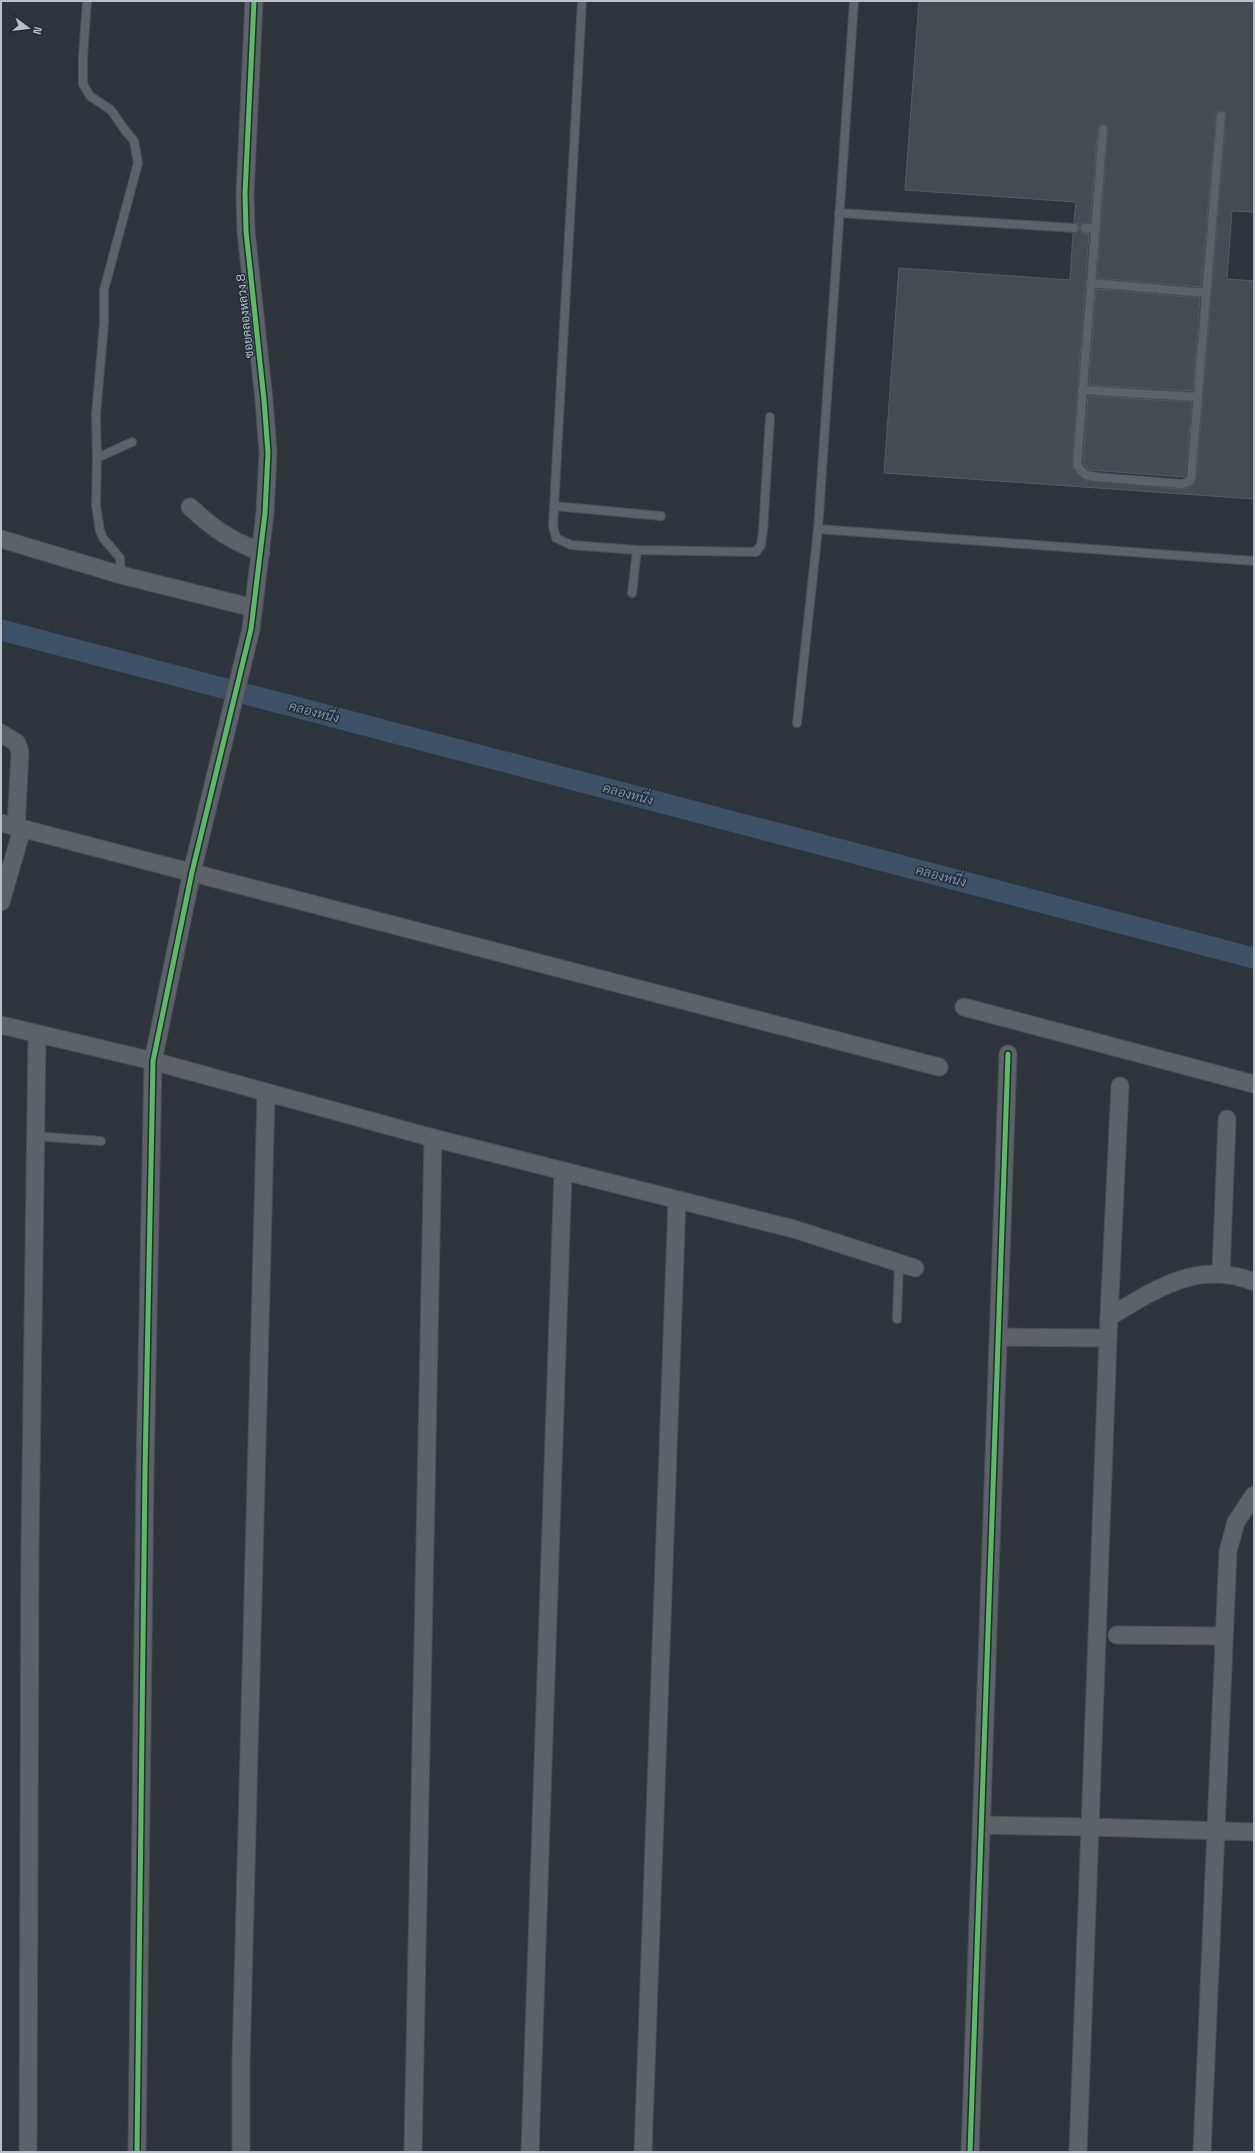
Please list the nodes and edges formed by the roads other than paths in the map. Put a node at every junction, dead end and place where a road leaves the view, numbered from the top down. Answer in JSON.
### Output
{"nodes":[{"id":1,"x":87,"y":1,"type":"edge"},
{"id":2,"x":254,"y":1,"type":"edge"},
{"id":3,"x":582,"y":1,"type":"edge"},
{"id":4,"x":854,"y":1,"type":"edge"},
{"id":5,"x":1221,"y":116,"type":"dead end"},
{"id":6,"x":1103,"y":130,"type":"dead end"},
{"id":7,"x":839,"y":212,"type":"junction"},
{"id":8,"x":1074,"y":228,"type":"dead end"},
{"id":9,"x":1085,"y":228,"type":"dead end"},
{"id":10,"x":1095,"y":229,"type":"junction"},
{"id":11,"x":1091,"y":283,"type":"junction"},
{"id":12,"x":1206,"y":293,"type":"junction"},
{"id":13,"x":1082,"y":390,"type":"junction"},
{"id":14,"x":1197,"y":396,"type":"junction"},
{"id":15,"x":770,"y":417,"type":"dead end"},
{"id":16,"x":132,"y":442,"type":"dead end"},
{"id":17,"x":97,"y":458,"type":"junction"},
{"id":18,"x":554,"y":506,"type":"junction"},
{"id":19,"x":190,"y":507,"type":"dead end"},
{"id":20,"x":661,"y":516,"type":"dead end"},
{"id":21,"x":818,"y":529,"type":"junction"},
{"id":22,"x":2,"y":540,"type":"edge"},
{"id":23,"x":637,"y":550,"type":"junction"},
{"id":24,"x":260,"y":552,"type":"junction"},
{"id":25,"x":1254,"y":561,"type":"edge"},
{"id":26,"x":121,"y":575,"type":"junction"},
{"id":27,"x":632,"y":593,"type":"dead end"},
{"id":28,"x":254,"y":608,"type":"junction"},
{"id":29,"x":797,"y":723,"type":"dead end"},
{"id":30,"x":1,"y":733,"type":"edge"},
{"id":31,"x":13,"y":826,"type":"edge"},
{"id":32,"x":192,"y":872,"type":"junction"},
{"id":33,"x":1,"y":902,"type":"edge"},
{"id":34,"x":964,"y":1007,"type":"dead end"},
{"id":35,"x":1,"y":1025,"type":"edge"},
{"id":36,"x":37,"y":1034,"type":"junction"},
{"id":37,"x":1008,"y":1054,"type":"dead end"},
{"id":38,"x":153,"y":1061,"type":"junction"},
{"id":39,"x":939,"y":1067,"type":"dead end"},
{"id":40,"x":1254,"y":1084,"type":"edge"},
{"id":41,"x":1120,"y":1086,"type":"dead end"},
{"id":42,"x":266,"y":1094,"type":"junction"},
{"id":43,"x":1226,"y":1119,"type":"dead end"},
{"id":44,"x":36,"y":1136,"type":"junction"},
{"id":45,"x":433,"y":1138,"type":"junction"},
{"id":46,"x":101,"y":1141,"type":"dead end"},
{"id":47,"x":562,"y":1172,"type":"junction"},
{"id":48,"x":676,"y":1200,"type":"junction"},
{"id":49,"x":899,"y":1262,"type":"junction"},
{"id":50,"x":915,"y":1268,"type":"dead end"},
{"id":51,"x":1221,"y":1274,"type":"junction"},
{"id":52,"x":1254,"y":1282,"type":"edge"},
{"id":53,"x":1109,"y":1317,"type":"junction"},
{"id":54,"x":897,"y":1319,"type":"dead end"},
{"id":55,"x":1000,"y":1337,"type":"junction"},
{"id":56,"x":1108,"y":1338,"type":"junction"},
{"id":57,"x":1254,"y":1495,"type":"edge"},
{"id":58,"x":1117,"y":1635,"type":"dead end"},
{"id":59,"x":1224,"y":1636,"type":"junction"},
{"id":60,"x":982,"y":1824,"type":"junction"},
{"id":61,"x":1090,"y":1827,"type":"junction"},
{"id":62,"x":1216,"y":1831,"type":"junction"},
{"id":63,"x":1254,"y":1832,"type":"edge"},
{"id":64,"x":28,"y":2152,"type":"edge"},
{"id":65,"x":137,"y":2152,"type":"edge"},
{"id":66,"x":241,"y":2152,"type":"edge"},
{"id":67,"x":413,"y":2152,"type":"edge"},
{"id":68,"x":530,"y":2152,"type":"edge"},
{"id":69,"x":644,"y":2152,"type":"edge"},
{"id":70,"x":970,"y":2152,"type":"edge"},
{"id":71,"x":1078,"y":2152,"type":"edge"},
{"id":72,"x":1202,"y":2152,"type":"edge"}],
"edges":[{"from":1,"to":17,"type":"lane"},
{"from":2,"to":24,"type":"street","name":"ซอยคลองหลวง 8"},
{"from":3,"to":18,"type":"lane"},
{"from":4,"to":7,"type":"lane"},
{"from":5,"to":12,"type":"lane"},
{"from":6,"to":10,"type":"lane"},
{"from":7,"to":8,"type":"lane"},
{"from":7,"to":21,"type":"lane"},
{"from":9,"to":10,"type":"lane"},
{"from":10,"to":11,"type":"lane"},
{"from":11,"to":12,"type":"lane"},
{"from":11,"to":13,"type":"lane"},
{"from":12,"to":14,"type":"lane"},
{"from":13,"to":14,"type":"lane"},
{"from":13,"to":14,"type":"lane"},
{"from":15,"to":23,"type":"lane"},
{"from":16,"to":17,"type":"lane"},
{"from":17,"to":26,"type":"lane"},
{"from":18,"to":20,"type":"lane"},
{"from":18,"to":23,"type":"lane"},
{"from":19,"to":24,"type":"street"},
{"from":21,"to":25,"type":"lane"},
{"from":21,"to":29,"type":"lane"},
{"from":22,"to":26,"type":"street"},
{"from":23,"to":27,"type":"lane"},
{"from":24,"to":28,"type":"street","name":"ซอยคลองหลวง 8"},
{"from":26,"to":28,"type":"street"},
{"from":28,"to":32,"type":"street","name":"ซอยคลองหลวง 8"},
{"from":30,"to":31,"type":"street"},
{"from":31,"to":32,"type":"street"},
{"from":31,"to":33,"type":"street"},
{"from":32,"to":38,"type":"street","name":"ซอยคลองหลวง 8"},
{"from":32,"to":39,"type":"street"},
{"from":34,"to":40,"type":"street"},
{"from":35,"to":36,"type":"street"},
{"from":36,"to":38,"type":"street"},
{"from":36,"to":44,"type":"street"},
{"from":37,"to":55,"type":"street"},
{"from":38,"to":42,"type":"street"},
{"from":38,"to":65,"type":"street","name":"ซอยคลองหลวง 8"},
{"from":41,"to":53,"type":"street"},
{"from":42,"to":45,"type":"street"},
{"from":42,"to":66,"type":"street"},
{"from":43,"to":51,"type":"street"},
{"from":44,"to":46,"type":"lane"},
{"from":44,"to":64,"type":"street"},
{"from":45,"to":47,"type":"street"},
{"from":45,"to":67,"type":"street"},
{"from":47,"to":48,"type":"street"},
{"from":47,"to":68,"type":"street"},
{"from":48,"to":49,"type":"street"},
{"from":48,"to":69,"type":"street"},
{"from":49,"to":50,"type":"street"},
{"from":49,"to":54,"type":"lane"},
{"from":51,"to":52,"type":"street"},
{"from":51,"to":53,"type":"street"},
{"from":53,"to":56,"type":"street"},
{"from":55,"to":56,"type":"street"},
{"from":55,"to":60,"type":"street"},
{"from":56,"to":61,"type":"street"},
{"from":57,"to":59,"type":"street"},
{"from":58,"to":59,"type":"street"},
{"from":59,"to":62,"type":"street"},
{"from":60,"to":61,"type":"street"},
{"from":60,"to":70,"type":"street"},
{"from":61,"to":62,"type":"street"},
{"from":61,"to":71,"type":"street"},
{"from":62,"to":63,"type":"street"},
{"from":62,"to":72,"type":"street"}]}
